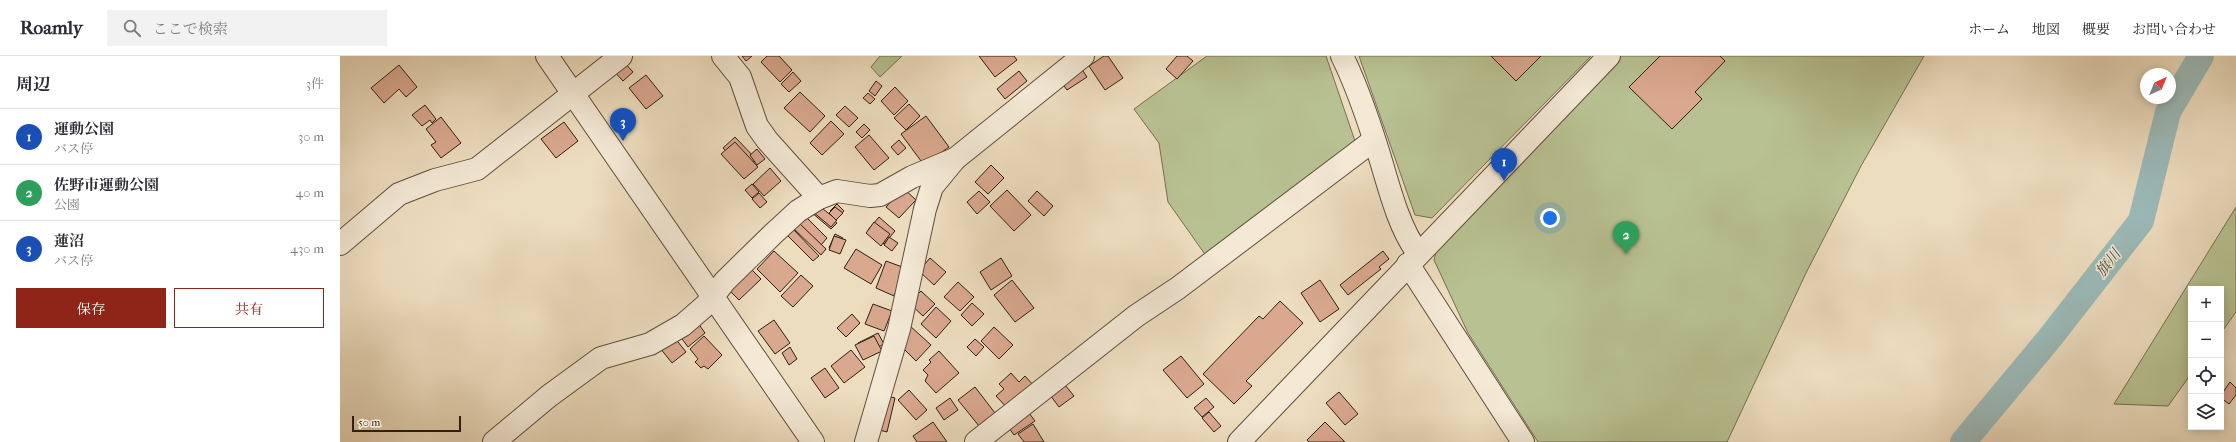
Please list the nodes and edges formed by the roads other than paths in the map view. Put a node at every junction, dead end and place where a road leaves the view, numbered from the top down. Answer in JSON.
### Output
{"nodes":[{"id":1,"x":548,"y":56,"type":"edge"},
{"id":2,"x":622,"y":56,"type":"edge"},
{"id":3,"x":723,"y":56,"type":"edge"},
{"id":4,"x":1082,"y":56,"type":"edge"},
{"id":5,"x":1342,"y":56,"type":"edge"},
{"id":6,"x":1609,"y":56,"type":"edge"},
{"id":7,"x":574,"y":94,"type":"junction"},
{"id":8,"x":1374,"y":140,"type":"junction"},
{"id":9,"x":955,"y":159,"type":"junction"},
{"id":10,"x":819,"y":198,"type":"junction"},
{"id":11,"x":340,"y":244,"type":"edge"},
{"id":12,"x":1413,"y":259,"type":"junction"},
{"id":13,"x":712,"y":296,"type":"junction"},
{"id":14,"x":494,"y":442,"type":"edge"},
{"id":15,"x":813,"y":442,"type":"edge"},
{"id":16,"x":866,"y":442,"type":"edge"},
{"id":17,"x":976,"y":442,"type":"edge"},
{"id":18,"x":1239,"y":442,"type":"edge"},
{"id":19,"x":1523,"y":442,"type":"edge"}],
"edges":[{"from":1,"to":7,"type":"street"},
{"from":2,"to":7,"type":"street"},
{"from":3,"to":10,"type":"street"},
{"from":4,"to":9,"type":"street"},
{"from":5,"to":8,"type":"street"},
{"from":6,"to":12,"type":"street"},
{"from":7,"to":11,"type":"street"},
{"from":7,"to":13,"type":"street"},
{"from":8,"to":12,"type":"street"},
{"from":8,"to":17,"type":"street"},
{"from":9,"to":10,"type":"street"},
{"from":9,"to":16,"type":"street"},
{"from":10,"to":13,"type":"street"},
{"from":12,"to":18,"type":"street"},
{"from":12,"to":19,"type":"street"},
{"from":13,"to":14,"type":"street"},
{"from":13,"to":15,"type":"street"}]}
